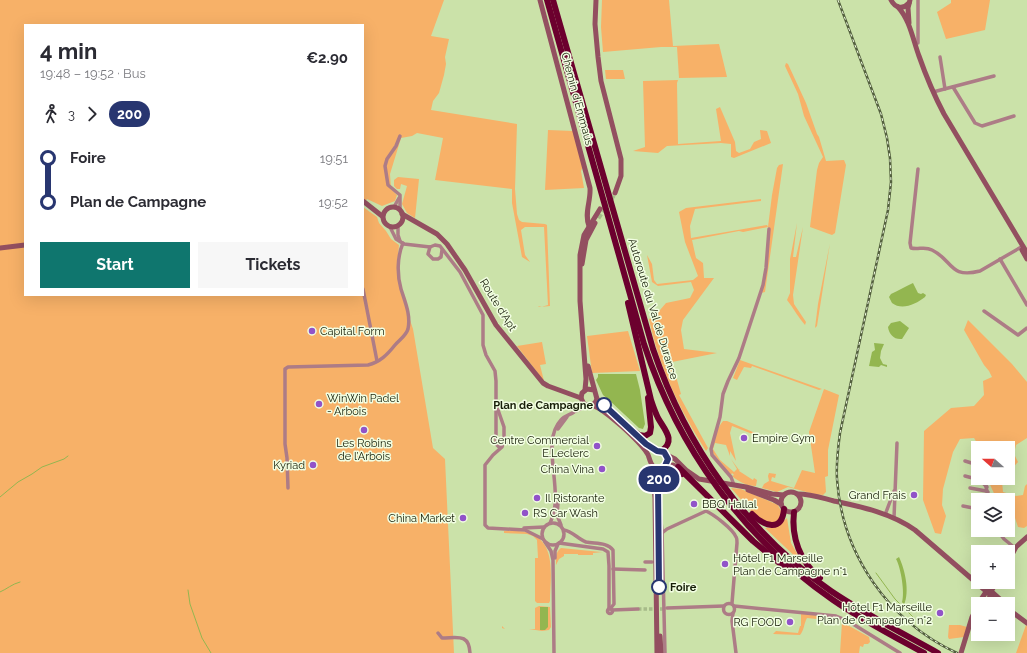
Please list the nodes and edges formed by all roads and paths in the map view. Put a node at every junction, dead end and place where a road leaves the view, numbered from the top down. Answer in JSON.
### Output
{"nodes":[{"id":1,"x":540,"y":0,"type":"edge"},
{"id":2,"x":546,"y":0,"type":"edge"},
{"id":3,"x":553,"y":0,"type":"edge"},
{"id":4,"x":596,"y":0,"type":"edge"},
{"id":5,"x":891,"y":0,"type":"edge"},
{"id":6,"x":918,"y":0,"type":"edge"},
{"id":7,"x":910,"y":1,"type":"edge"},
{"id":8,"x":898,"y":7,"type":"junction"},
{"id":9,"x":909,"y":27,"type":"junction"},
{"id":10,"x":918,"y":43,"type":"dead end"},
{"id":11,"x":940,"y":57,"type":"dead end"},
{"id":12,"x":994,"y":76,"type":"dead end"},
{"id":13,"x":953,"y":87,"type":"junction"},
{"id":14,"x":945,"y":89,"type":"junction"},
{"id":15,"x":933,"y":92,"type":"junction"},
{"id":16,"x":1014,"y":116,"type":"dead end"},
{"id":17,"x":400,"y":136,"type":"dead end"},
{"id":18,"x":918,"y":169,"type":"dead end"},
{"id":19,"x":611,"y":191,"type":"junction"},
{"id":20,"x":400,"y":195,"type":"junction"},
{"id":21,"x":364,"y":202,"type":"edge"},
{"id":22,"x":589,"y":204,"type":"junction"},
{"id":23,"x":394,"y":207,"type":"junction"},
{"id":24,"x":387,"y":209,"type":"junction"},
{"id":25,"x":600,"y":209,"type":"dead end"},
{"id":26,"x":401,"y":212,"type":"junction"},
{"id":27,"x":382,"y":216,"type":"junction"},
{"id":28,"x":608,"y":218,"type":"junction"},
{"id":29,"x":595,"y":219,"type":"junction"},
{"id":30,"x":399,"y":224,"type":"junction"},
{"id":31,"x":419,"y":225,"type":"junction"},
{"id":32,"x":589,"y":226,"type":"junction"},
{"id":33,"x":390,"y":227,"type":"junction"},
{"id":34,"x":769,"y":229,"type":"dead end"},
{"id":35,"x":402,"y":243,"type":"junction"},
{"id":36,"x":24,"y":246,"type":"edge"},
{"id":37,"x":421,"y":246,"type":"junction"},
{"id":38,"x":1021,"y":246,"type":"junction"},
{"id":39,"x":430,"y":247,"type":"junction"},
{"id":40,"x":0,"y":248,"type":"edge"},
{"id":41,"x":442,"y":250,"type":"junction"},
{"id":42,"x":428,"y":252,"type":"junction"},
{"id":43,"x":1027,"y":253,"type":"edge"},
{"id":44,"x":439,"y":258,"type":"junction"},
{"id":45,"x":1000,"y":259,"type":"junction"},
{"id":46,"x":1027,"y":259,"type":"edge"},
{"id":47,"x":450,"y":260,"type":"junction"},
{"id":48,"x":364,"y":294,"type":"edge"},
{"id":49,"x":580,"y":301,"type":"junction"},
{"id":50,"x":1027,"y":305,"type":"edge"},
{"id":51,"x":984,"y":311,"type":"dead end"},
{"id":52,"x":1027,"y":328,"type":"edge"},
{"id":53,"x":584,"y":348,"type":"junction"},
{"id":54,"x":377,"y":361,"type":"junction"},
{"id":55,"x":643,"y":365,"type":"junction"},
{"id":56,"x":584,"y":390,"type":"junction"},
{"id":57,"x":594,"y":390,"type":"junction"},
{"id":58,"x":563,"y":391,"type":"junction"},
{"id":59,"x":597,"y":399,"type":"junction"},
{"id":60,"x":582,"y":400,"type":"junction"},
{"id":61,"x":496,"y":402,"type":"junction"},
{"id":62,"x":591,"y":405,"type":"junction"},
{"id":63,"x":578,"y":410,"type":"junction"},
{"id":64,"x":571,"y":414,"type":"junction"},
{"id":65,"x":503,"y":425,"type":"junction"},
{"id":66,"x":627,"y":426,"type":"junction"},
{"id":67,"x":496,"y":428,"type":"junction"},
{"id":68,"x":897,"y":443,"type":"dead end"},
{"id":69,"x":496,"y":444,"type":"junction"},
{"id":70,"x":501,"y":447,"type":"junction"},
{"id":71,"x":659,"y":451,"type":"junction"},
{"id":72,"x":493,"y":455,"type":"junction"},
{"id":73,"x":667,"y":455,"type":"junction"},
{"id":74,"x":965,"y":461,"type":"dead end"},
{"id":75,"x":651,"y":463,"type":"junction"},
{"id":76,"x":971,"y":463,"type":"edge"},
{"id":77,"x":664,"y":467,"type":"junction"},
{"id":78,"x":678,"y":467,"type":"junction"},
{"id":79,"x":686,"y":470,"type":"junction"},
{"id":80,"x":965,"y":476,"type":"dead end"},
{"id":81,"x":689,"y":479,"type":"junction"},
{"id":82,"x":722,"y":483,"type":"junction"},
{"id":83,"x":658,"y":484,"type":"junction"},
{"id":84,"x":895,"y":486,"type":"junction"},
{"id":85,"x":987,"y":487,"type":"joint"},
{"id":86,"x":288,"y":488,"type":"dead end"},
{"id":87,"x":970,"y":488,"type":"dead end"},
{"id":88,"x":988,"y":492,"type":"joint"},
{"id":89,"x":798,"y":494,"type":"junction"},
{"id":90,"x":784,"y":495,"type":"junction"},
{"id":91,"x":823,"y":498,"type":"junction"},
{"id":92,"x":801,"y":503,"type":"junction"},
{"id":93,"x":658,"y":505,"type":"junction"},
{"id":94,"x":963,"y":506,"type":"dead end"},
{"id":95,"x":782,"y":507,"type":"junction"},
{"id":96,"x":971,"y":508,"type":"edge"},
{"id":97,"x":794,"y":512,"type":"junction"},
{"id":98,"x":885,"y":515,"type":"junction"},
{"id":99,"x":894,"y":518,"type":"junction"},
{"id":100,"x":550,"y":522,"type":"junction"},
{"id":101,"x":662,"y":523,"type":"junction"},
{"id":102,"x":561,"y":525,"type":"junction"},
{"id":103,"x":544,"y":527,"type":"junction"},
{"id":104,"x":672,"y":527,"type":"junction"},
{"id":105,"x":513,"y":529,"type":"junction"},
{"id":106,"x":564,"y":530,"type":"junction"},
{"id":107,"x":662,"y":533,"type":"junction"},
{"id":108,"x":1002,"y":537,"type":"edge"},
{"id":109,"x":1027,"y":537,"type":"edge"},
{"id":110,"x":544,"y":541,"type":"junction"},
{"id":111,"x":558,"y":544,"type":"junction"},
{"id":112,"x":1011,"y":545,"type":"edge"},
{"id":113,"x":1015,"y":548,"type":"edge"},
{"id":114,"x":645,"y":562,"type":"dead end"},
{"id":115,"x":652,"y":562,"type":"dead end"},
{"id":116,"x":958,"y":568,"type":"junction"},
{"id":117,"x":613,"y":569,"type":"junction"},
{"id":118,"x":645,"y":570,"type":"dead end"},
{"id":119,"x":971,"y":577,"type":"edge"},
{"id":120,"x":810,"y":583,"type":"junction"},
{"id":121,"x":985,"y":589,"type":"edge"},
{"id":122,"x":992,"y":589,"type":"edge"},
{"id":123,"x":989,"y":593,"type":"junction"},
{"id":124,"x":985,"y":597,"type":"edge"},
{"id":125,"x":987,"y":597,"type":"edge"},
{"id":126,"x":993,"y":597,"type":"edge"},
{"id":127,"x":994,"y":597,"type":"edge"},
{"id":128,"x":846,"y":601,"type":"junction"},
{"id":129,"x":732,"y":604,"type":"junction"},
{"id":130,"x":724,"y":606,"type":"junction"},
{"id":131,"x":713,"y":607,"type":"junction"},
{"id":132,"x":667,"y":608,"type":"tunnel mouth"},
{"id":133,"x":750,"y":608,"type":"junction"},
{"id":134,"x":638,"y":609,"type":"tunnel mouth"},
{"id":135,"x":612,"y":610,"type":"junction"},
{"id":136,"x":724,"y":611,"type":"junction"},
{"id":137,"x":734,"y":612,"type":"junction"},
{"id":138,"x":728,"y":614,"type":"junction"},
{"id":139,"x":1015,"y":615,"type":"edge"},
{"id":140,"x":971,"y":620,"type":"edge"},
{"id":141,"x":732,"y":621,"type":"junction"},
{"id":142,"x":1027,"y":623,"type":"edge"},
{"id":143,"x":438,"y":632,"type":"dead end"},
{"id":144,"x":971,"y":632,"type":"edge"},
{"id":145,"x":470,"y":653,"type":"edge"},
{"id":146,"x":554,"y":653,"type":"edge"},
{"id":147,"x":657,"y":653,"type":"edge"},
{"id":148,"x":661,"y":653,"type":"edge"},
{"id":149,"x":665,"y":653,"type":"edge"},
{"id":150,"x":736,"y":653,"type":"edge"},
{"id":151,"x":900,"y":653,"type":"edge"},
{"id":152,"x":924,"y":653,"type":"edge"},
{"id":153,"x":938,"y":653,"type":"edge"},
{"id":154,"x":961,"y":653,"type":"edge"},
{"id":155,"x":964,"y":653,"type":"edge"}],
"edges":[{"from":1,"to":22,"type":"main road","name":"Chemin d'Emmaüs"},
{"from":2,"to":28,"type":"highway","name":"Autoroute du Val de Durance"},
{"from":3,"to":19,"type":"highway","name":"Autoroute du Val de Durance"},
{"from":4,"to":19,"type":"main road"},
{"from":5,"to":8,"type":"main road"},
{"from":6,"to":10,"type":"street"},
{"from":7,"to":8,"type":"main road"},
{"from":7,"to":9,"type":"main road"},
{"from":8,"to":9,"type":"main road"},
{"from":9,"to":15,"type":"main road"},
{"from":11,"to":14,"type":"street"},
{"from":12,"to":13,"type":"street"},
{"from":13,"to":14,"type":"street"},
{"from":13,"to":16,"type":"street"},
{"from":14,"to":15,"type":"street"},
{"from":15,"to":38,"type":"main road"},
{"from":17,"to":20,"type":"street"},
{"from":18,"to":45,"type":"street"},
{"from":19,"to":82,"type":"highway","name":"Autoroute du Val de Durance"},
{"from":20,"to":23,"type":"street"},
{"from":20,"to":26,"type":"street"},
{"from":21,"to":24,"type":"main road"},
{"from":21,"to":27,"type":"main road"},
{"from":22,"to":29,"type":"main road"},
{"from":22,"to":32,"type":"main road"},
{"from":23,"to":24,"type":"main road"},
{"from":23,"to":26,"type":"main road"},
{"from":24,"to":27,"type":"main road"},
{"from":25,"to":29,"type":"main road"},
{"from":26,"to":30,"type":"main road"},
{"from":26,"to":31,"type":"main road","name":"Route d'Apt"},
{"from":27,"to":33,"type":"main road"},
{"from":28,"to":55,"type":"highway"},
{"from":28,"to":82,"type":"highway","name":"Autoroute du Val de Durance"},
{"from":29,"to":32,"type":"main road"},
{"from":29,"to":49,"type":"main road"},
{"from":30,"to":31,"type":"main road","name":"Route d'Apt"},
{"from":30,"to":33,"type":"main road"},
{"from":30,"to":35,"type":"street"},
{"from":31,"to":58,"type":"main road","name":"Route d'Apt"},
{"from":32,"to":49,"type":"main road"},
{"from":33,"to":35,"type":"street"},
{"from":34,"to":82,"type":"street"},
{"from":35,"to":37,"type":"street"},
{"from":35,"to":54,"type":"street"},
{"from":36,"to":40,"type":"main road"},
{"from":37,"to":39,"type":"street"},
{"from":37,"to":42,"type":"street"},
{"from":38,"to":43,"type":"main road"},
{"from":38,"to":45,"type":"street"},
{"from":38,"to":46,"type":"main road"},
{"from":39,"to":41,"type":"street"},
{"from":39,"to":42,"type":"street"},
{"from":41,"to":44,"type":"street"},
{"from":41,"to":47,"type":"street"},
{"from":42,"to":44,"type":"street"},
{"from":44,"to":47,"type":"street"},
{"from":45,"to":50,"type":"street"},
{"from":47,"to":61,"type":"street"},
{"from":48,"to":54,"type":"street"},
{"from":49,"to":53,"type":"main road"},
{"from":51,"to":52,"type":"street"},
{"from":53,"to":56,"type":"main road"},
{"from":53,"to":57,"type":"main road"},
{"from":54,"to":86,"type":"street"},
{"from":55,"to":66,"type":"highway"},
{"from":55,"to":71,"type":"highway"},
{"from":56,"to":57,"type":"main road"},
{"from":56,"to":58,"type":"main road","name":"Route d'Apt"},
{"from":56,"to":60,"type":"main road"},
{"from":57,"to":59,"type":"main road"},
{"from":58,"to":60,"type":"main road","name":"Route d'Apt"},
{"from":59,"to":62,"type":"main road"},
{"from":59,"to":66,"type":"main road"},
{"from":60,"to":62,"type":"main road"},
{"from":60,"to":63,"type":"street"},
{"from":61,"to":65,"type":"street"},
{"from":61,"to":67,"type":"street"},
{"from":62,"to":63,"type":"street"},
{"from":62,"to":75,"type":"main road"},
{"from":63,"to":64,"type":"street"},
{"from":64,"to":100,"type":"street"},
{"from":64,"to":102,"type":"street"},
{"from":65,"to":67,"type":"street"},
{"from":65,"to":70,"type":"street"},
{"from":66,"to":71,"type":"main road"},
{"from":67,"to":69,"type":"street"},
{"from":68,"to":84,"type":"street"},
{"from":69,"to":70,"type":"street"},
{"from":69,"to":72,"type":"street"},
{"from":70,"to":72,"type":"street"},
{"from":71,"to":73,"type":"main road"},
{"from":71,"to":75,"type":"main road"},
{"from":72,"to":105,"type":"street"},
{"from":73,"to":77,"type":"main road"},
{"from":73,"to":79,"type":"main road"},
{"from":74,"to":76,"type":"street"},
{"from":75,"to":77,"type":"main road"},
{"from":75,"to":147,"type":"main road"},
{"from":77,"to":78,"type":"main road"},
{"from":77,"to":83,"type":"main road"},
{"from":78,"to":79,"type":"main road"},
{"from":78,"to":81,"type":"highway"},
{"from":79,"to":82,"type":"main road"},
{"from":80,"to":85,"type":"street"},
{"from":81,"to":83,"type":"highway"},
{"from":81,"to":120,"type":"highway"},
{"from":82,"to":90,"type":"main road"},
{"from":82,"to":95,"type":"main road"},
{"from":82,"to":95,"type":"highway"},
{"from":82,"to":120,"type":"highway","name":"Autoroute du Val de Durance"},
{"from":82,"to":128,"type":"highway","name":"Autoroute du Val de Durance"},
{"from":83,"to":93,"type":"main road"},
{"from":84,"to":98,"type":"street"},
{"from":84,"to":99,"type":"street"},
{"from":85,"to":88,"type":"street"},
{"from":87,"to":88,"type":"street"},
{"from":89,"to":90,"type":"main road"},
{"from":89,"to":91,"type":"main road"},
{"from":89,"to":92,"type":"main road"},
{"from":90,"to":95,"type":"main road"},
{"from":91,"to":92,"type":"main road"},
{"from":91,"to":98,"type":"main road"},
{"from":92,"to":97,"type":"main road"},
{"from":93,"to":101,"type":"street"},
{"from":93,"to":148,"type":"main road"},
{"from":94,"to":96,"type":"street"},
{"from":95,"to":97,"type":"main road"},
{"from":97,"to":128,"type":"highway"},
{"from":98,"to":99,"type":"main road"},
{"from":99,"to":116,"type":"main road"},
{"from":100,"to":102,"type":"street"},
{"from":100,"to":103,"type":"street"},
{"from":101,"to":104,"type":"street"},
{"from":101,"to":107,"type":"street"},
{"from":102,"to":106,"type":"street"},
{"from":103,"to":105,"type":"street"},
{"from":103,"to":110,"type":"street"},
{"from":104,"to":107,"type":"street"},
{"from":104,"to":129,"type":"street"},
{"from":105,"to":110,"type":"street"},
{"from":106,"to":111,"type":"street"},
{"from":106,"to":117,"type":"street"},
{"from":107,"to":149,"type":"street"},
{"from":108,"to":112,"type":"street"},
{"from":109,"to":113,"type":"main road"},
{"from":110,"to":111,"type":"street"},
{"from":110,"to":146,"type":"street"},
{"from":111,"to":135,"type":"street"},
{"from":111,"to":146,"type":"street"},
{"from":114,"to":115,"type":"street"},
{"from":116,"to":119,"type":"main road"},
{"from":116,"to":123,"type":"main road"},
{"from":117,"to":118,"type":"street"},
{"from":117,"to":135,"type":"street"},
{"from":120,"to":152,"type":"highway","name":"Autoroute du Val de Durance"},
{"from":121,"to":123,"type":"main road"},
{"from":122,"to":123,"type":"main road"},
{"from":123,"to":124,"type":"main road"},
{"from":123,"to":125,"type":"main road"},
{"from":123,"to":126,"type":"main road"},
{"from":123,"to":127,"type":"main road"},
{"from":128,"to":153,"type":"highway","name":"Autoroute du Val de Durance"},
{"from":129,"to":130,"type":"street"},
{"from":129,"to":133,"type":"street"},
{"from":129,"to":137,"type":"street"},
{"from":130,"to":131,"type":"street"},
{"from":130,"to":136,"type":"street"},
{"from":131,"to":132,"type":"street"},
{"from":131,"to":136,"type":"street"},
{"from":133,"to":137,"type":"street"},
{"from":133,"to":151,"type":"street"},
{"from":134,"to":135,"type":"street"},
{"from":136,"to":138,"type":"street"},
{"from":137,"to":138,"type":"street"},
{"from":137,"to":141,"type":"street"},
{"from":138,"to":141,"type":"street"},
{"from":139,"to":142,"type":"main road"},
{"from":140,"to":154,"type":"main road"},
{"from":141,"to":150,"type":"street"},
{"from":143,"to":145,"type":"street"},
{"from":144,"to":155,"type":"main road"}]}
